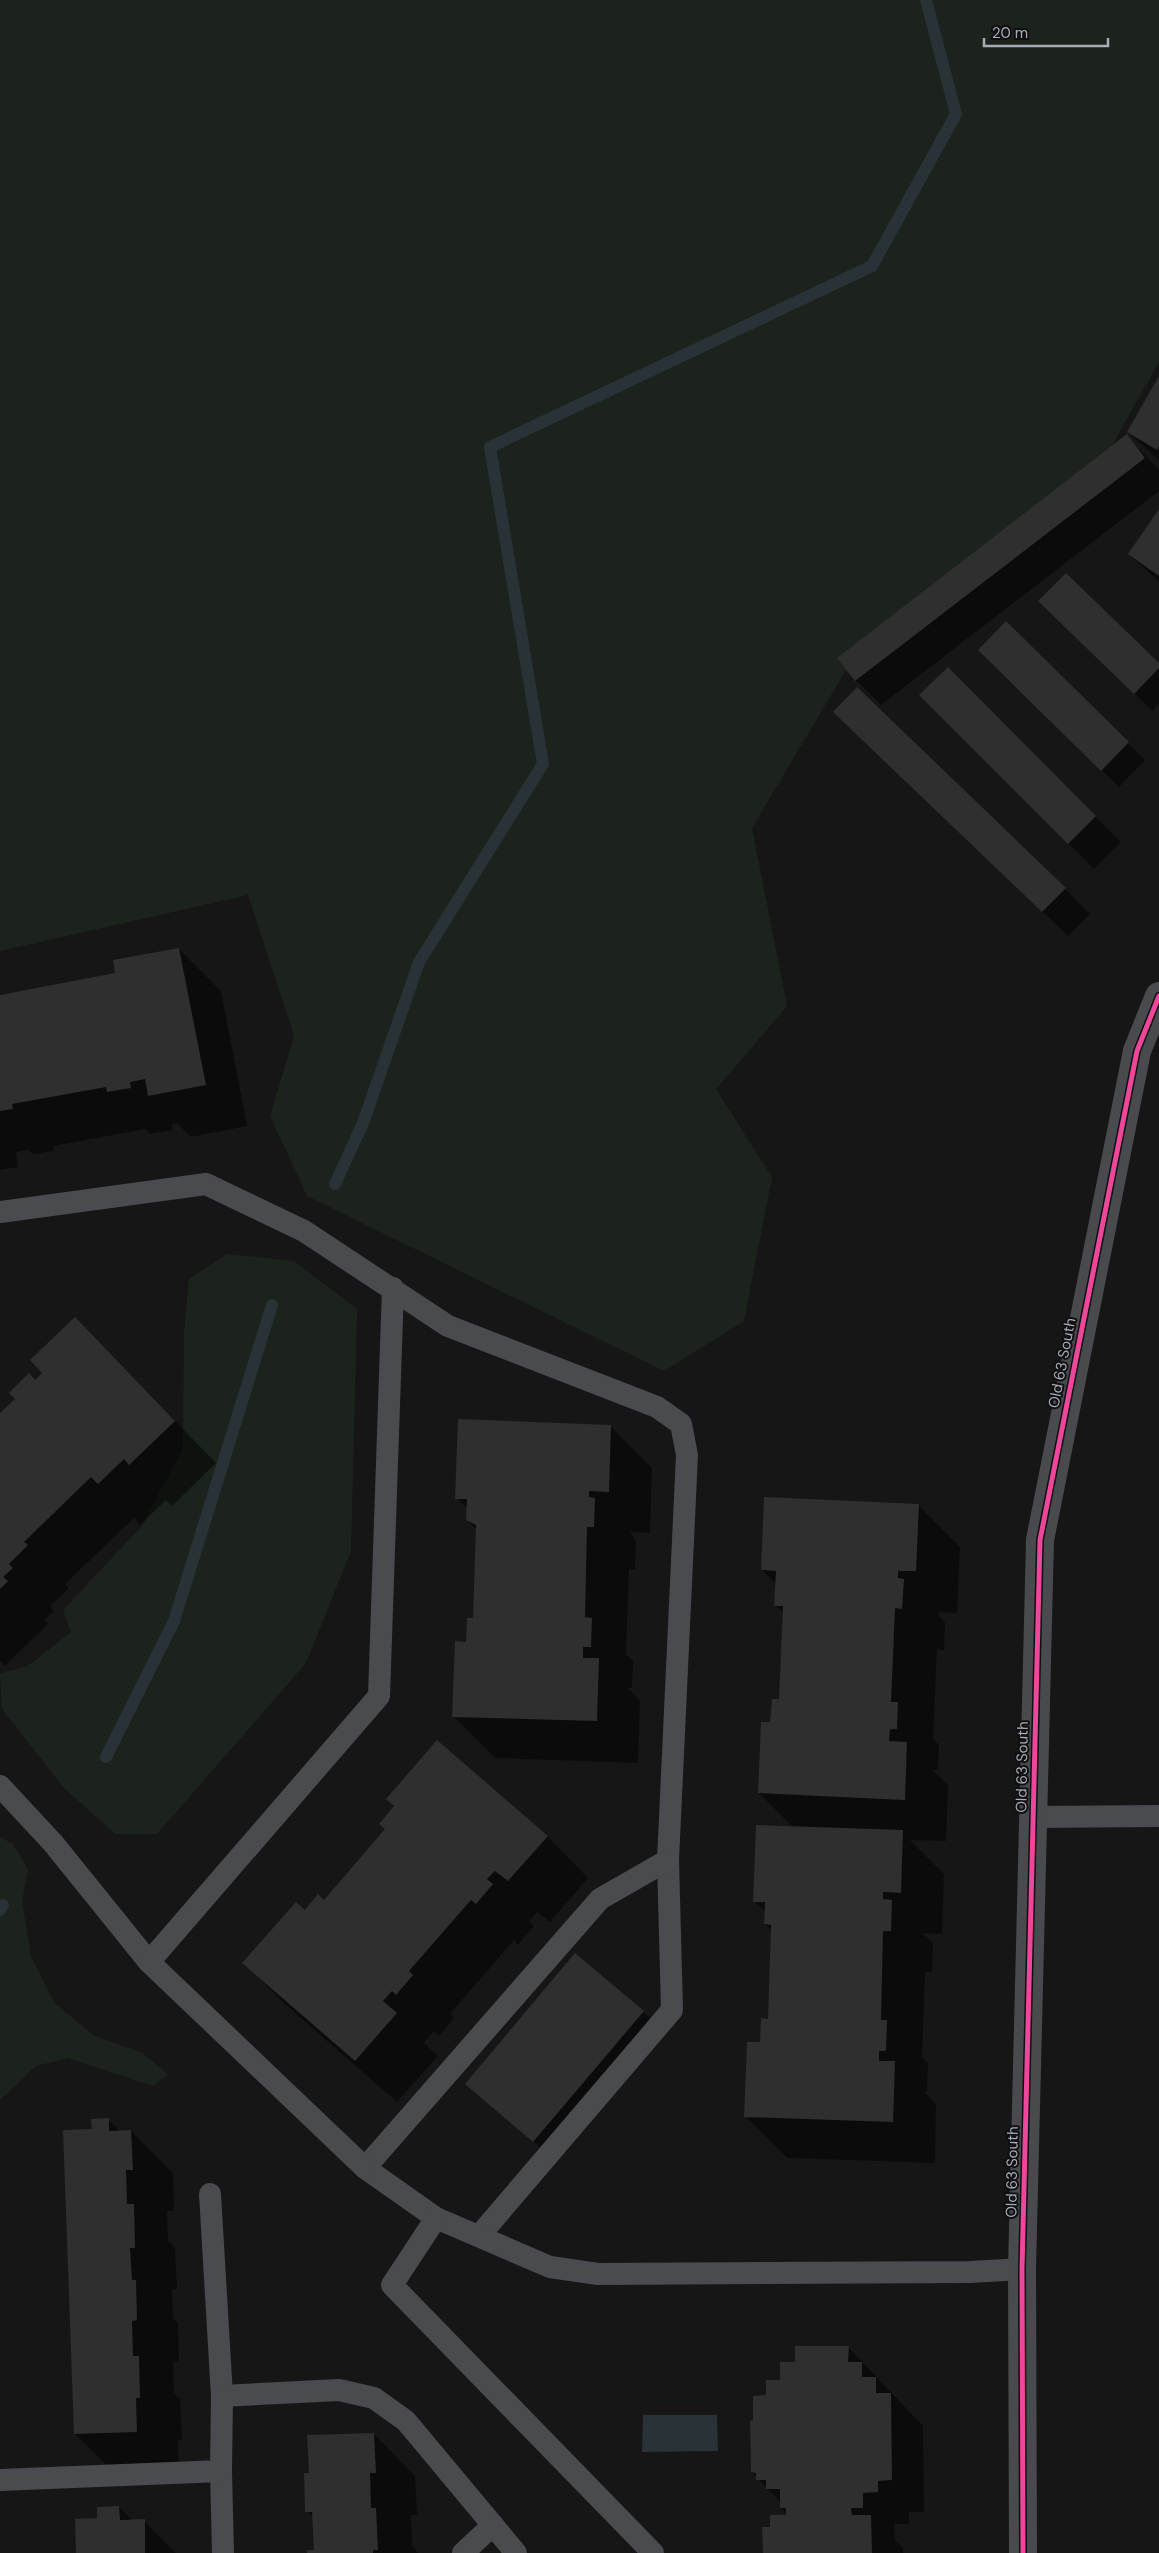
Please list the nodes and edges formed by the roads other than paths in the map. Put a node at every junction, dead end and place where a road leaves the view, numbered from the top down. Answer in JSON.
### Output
{"nodes":[{"id":1,"x":1159,"y":996,"type":"edge"},
{"id":2,"x":0,"y":1212,"type":"edge"},
{"id":3,"x":392,"y":1288,"type":"junction"},
{"id":4,"x":0,"y":1786,"type":"edge"},
{"id":5,"x":1033,"y":1816,"type":"junction"},
{"id":6,"x":1159,"y":1816,"type":"edge"},
{"id":7,"x":668,"y":1860,"type":"junction"},
{"id":8,"x":149,"y":1962,"type":"junction"},
{"id":9,"x":365,"y":2168,"type":"junction"},
{"id":10,"x":210,"y":2194,"type":"dead end"},
{"id":11,"x":436,"y":2218,"type":"junction"},
{"id":12,"x":480,"y":2236,"type":"junction"},
{"id":13,"x":1022,"y":2269,"type":"junction"},
{"id":14,"x":222,"y":2396,"type":"junction"},
{"id":15,"x":221,"y":2471,"type":"junction"},
{"id":16,"x":0,"y":2480,"type":"edge"},
{"id":17,"x":493,"y":2526,"type":"junction"},
{"id":18,"x":223,"y":2553,"type":"edge"},
{"id":19,"x":463,"y":2553,"type":"edge"},
{"id":20,"x":516,"y":2553,"type":"edge"},
{"id":21,"x":653,"y":2553,"type":"edge"},
{"id":22,"x":1022,"y":2553,"type":"edge"}],
"edges":[{"from":1,"to":5,"type":"main road","name":"Old 63 South"},
{"from":2,"to":3,"type":"lane"},
{"from":3,"to":7,"type":"lane"},
{"from":3,"to":8,"type":"lane"},
{"from":4,"to":8,"type":"lane"},
{"from":5,"to":6,"type":"lane"},
{"from":5,"to":13,"type":"main road","name":"Old 63 South"},
{"from":7,"to":9,"type":"lane"},
{"from":7,"to":12,"type":"lane"},
{"from":8,"to":9,"type":"lane"},
{"from":9,"to":11,"type":"lane"},
{"from":10,"to":14,"type":"lane"},
{"from":11,"to":12,"type":"lane"},
{"from":11,"to":21,"type":"lane"},
{"from":12,"to":13,"type":"lane"},
{"from":13,"to":22,"type":"main road","name":"Old 63 South"},
{"from":14,"to":15,"type":"lane"},
{"from":14,"to":17,"type":"lane"},
{"from":15,"to":16,"type":"lane"},
{"from":15,"to":18,"type":"lane"},
{"from":17,"to":19,"type":"lane"},
{"from":17,"to":20,"type":"lane"}]}
